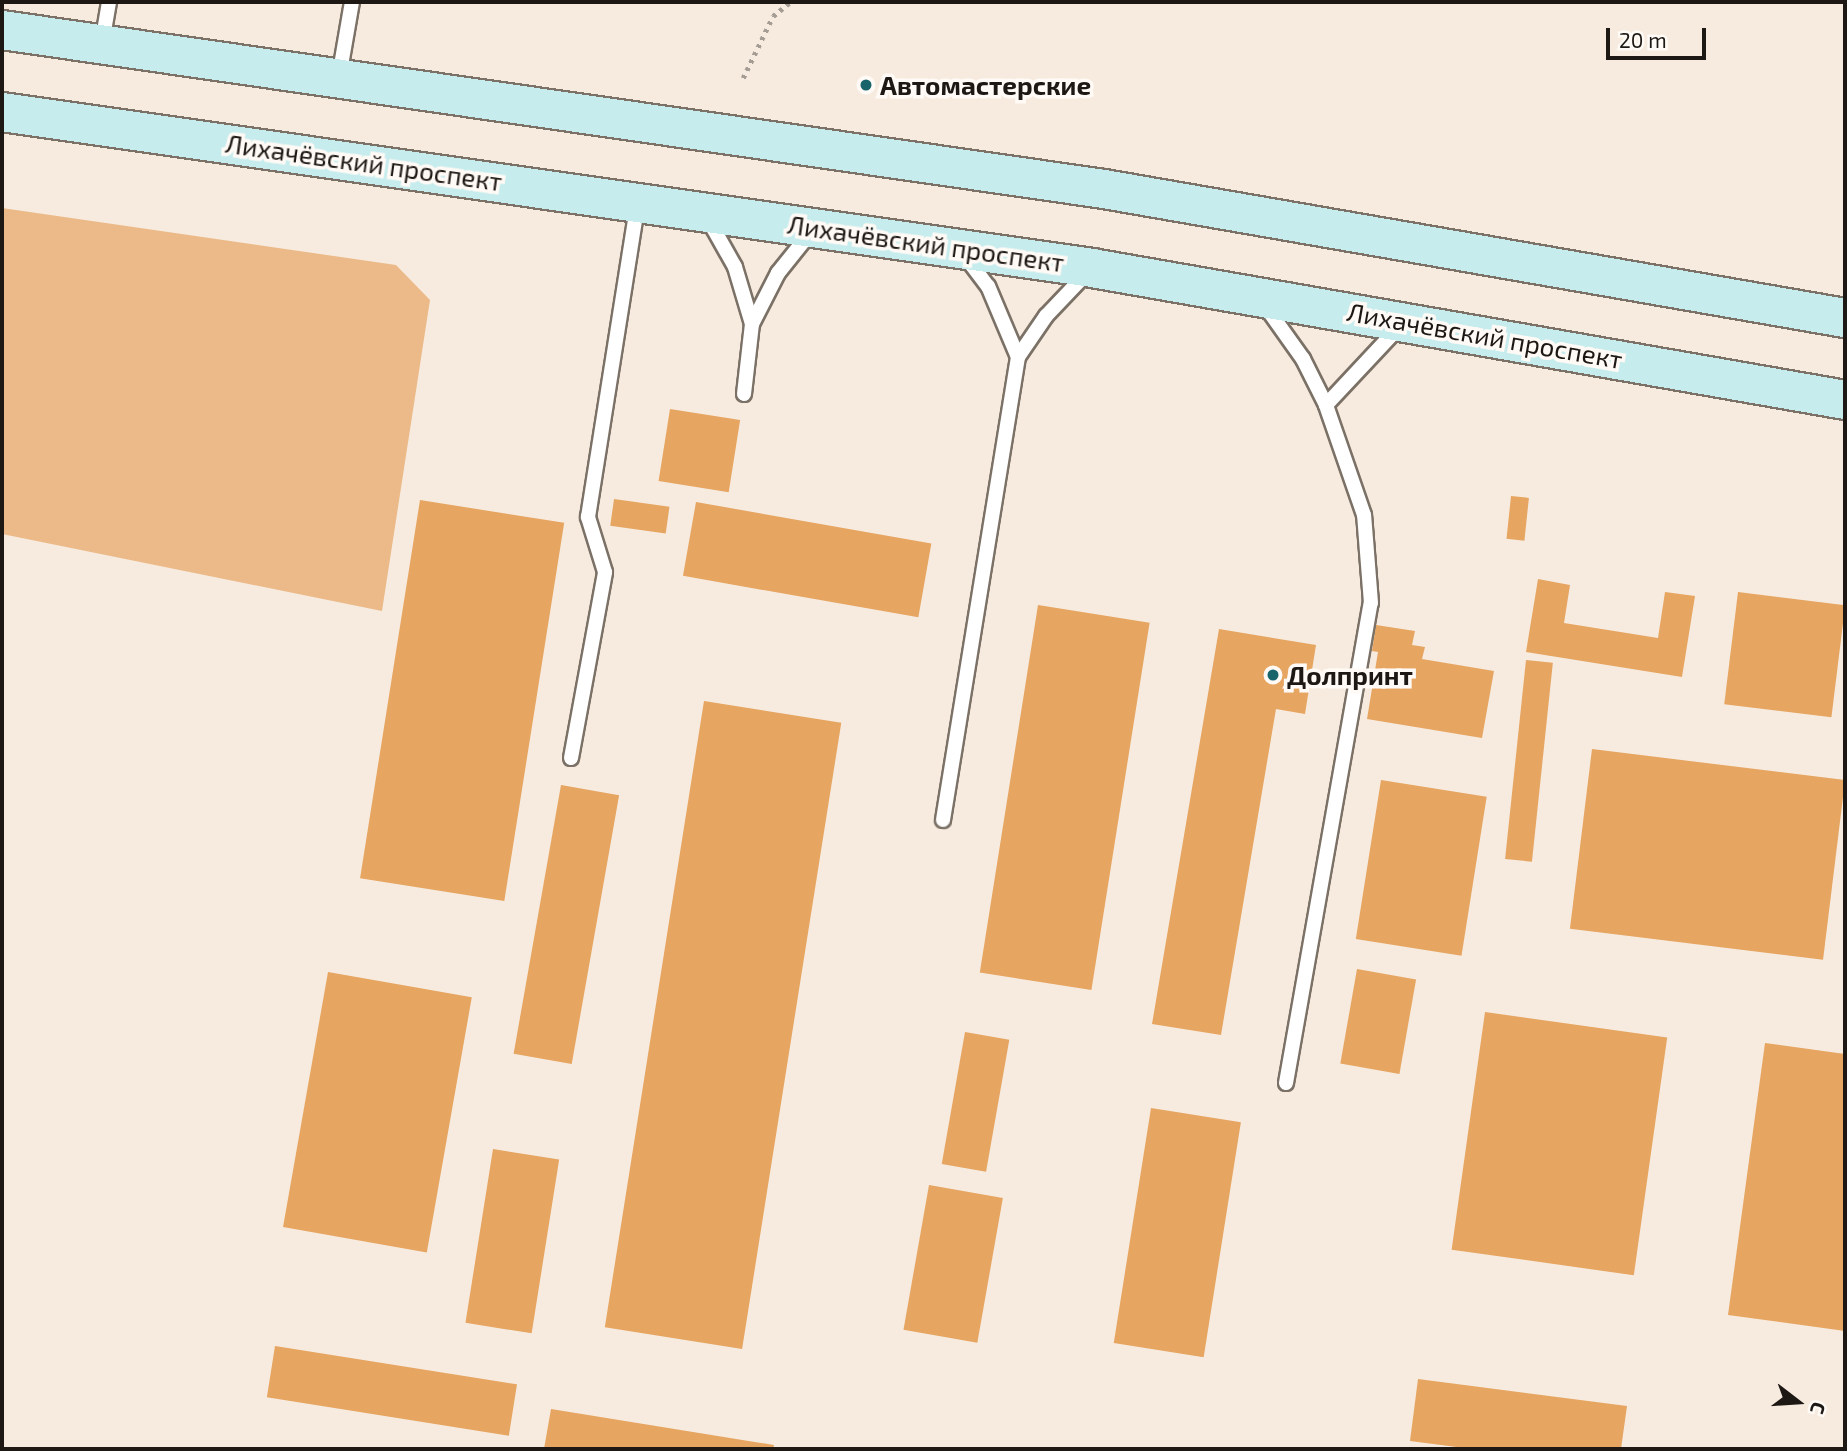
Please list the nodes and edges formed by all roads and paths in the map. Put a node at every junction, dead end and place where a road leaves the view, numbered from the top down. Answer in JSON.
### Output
{"nodes":[{"id":1,"x":109,"y":2,"type":"edge"},
{"id":2,"x":352,"y":2,"type":"edge"},
{"id":3,"x":790,"y":2,"type":"edge"},
{"id":4,"x":2,"y":30,"type":"edge"},
{"id":5,"x":102,"y":44,"type":"junction"},
{"id":6,"x":339,"y":78,"type":"junction"},
{"id":7,"x":743,"y":78,"type":"dead end"},
{"id":8,"x":2,"y":112,"type":"edge"},
{"id":9,"x":638,"y":201,"type":"junction"},
{"id":10,"x":700,"y":210,"type":"junction"},
{"id":11,"x":816,"y":227,"type":"junction"},
{"id":12,"x":957,"y":248,"type":"junction"},
{"id":13,"x":1093,"y":268,"type":"junction"},
{"id":14,"x":1256,"y":295,"type":"junction"},
{"id":15,"x":1845,"y":318,"type":"edge"},
{"id":16,"x":1405,"y":321,"type":"junction"},
{"id":17,"x":752,"y":324,"type":"junction"},
{"id":18,"x":1018,"y":357,"type":"junction"},
{"id":19,"x":744,"y":394,"type":"dead end"},
{"id":20,"x":1845,"y":400,"type":"edge"},
{"id":21,"x":1326,"y":405,"type":"junction"},
{"id":22,"x":571,"y":758,"type":"dead end"},
{"id":23,"x":943,"y":820,"type":"dead end"},
{"id":24,"x":1286,"y":1083,"type":"dead end"}],
"edges":[{"from":1,"to":5,"type":"lane"},
{"from":2,"to":6,"type":"lane"},
{"from":3,"to":7,"type":"path"},
{"from":4,"to":5,"type":"main road"},
{"from":5,"to":6,"type":"main road"},
{"from":6,"to":15,"type":"main road"},
{"from":8,"to":9,"type":"main road","name":"Лихачёвский проспект"},
{"from":9,"to":10,"type":"main road","name":"Лихачёвский проспект"},
{"from":9,"to":22,"type":"lane"},
{"from":10,"to":11,"type":"main road","name":"Лихачёвский проспект"},
{"from":10,"to":17,"type":"lane"},
{"from":11,"to":12,"type":"main road","name":"Лихачёвский проспект"},
{"from":11,"to":17,"type":"lane"},
{"from":12,"to":13,"type":"main road","name":"Лихачёвский проспект"},
{"from":12,"to":18,"type":"lane"},
{"from":13,"to":14,"type":"main road","name":"Лихачёвский проспект"},
{"from":13,"to":18,"type":"lane"},
{"from":14,"to":16,"type":"main road","name":"Лихачёвский проспект"},
{"from":14,"to":21,"type":"lane"},
{"from":16,"to":20,"type":"main road","name":"Лихачёвский проспект"},
{"from":16,"to":21,"type":"lane"},
{"from":17,"to":19,"type":"lane"},
{"from":18,"to":23,"type":"lane"},
{"from":21,"to":24,"type":"lane"}]}
